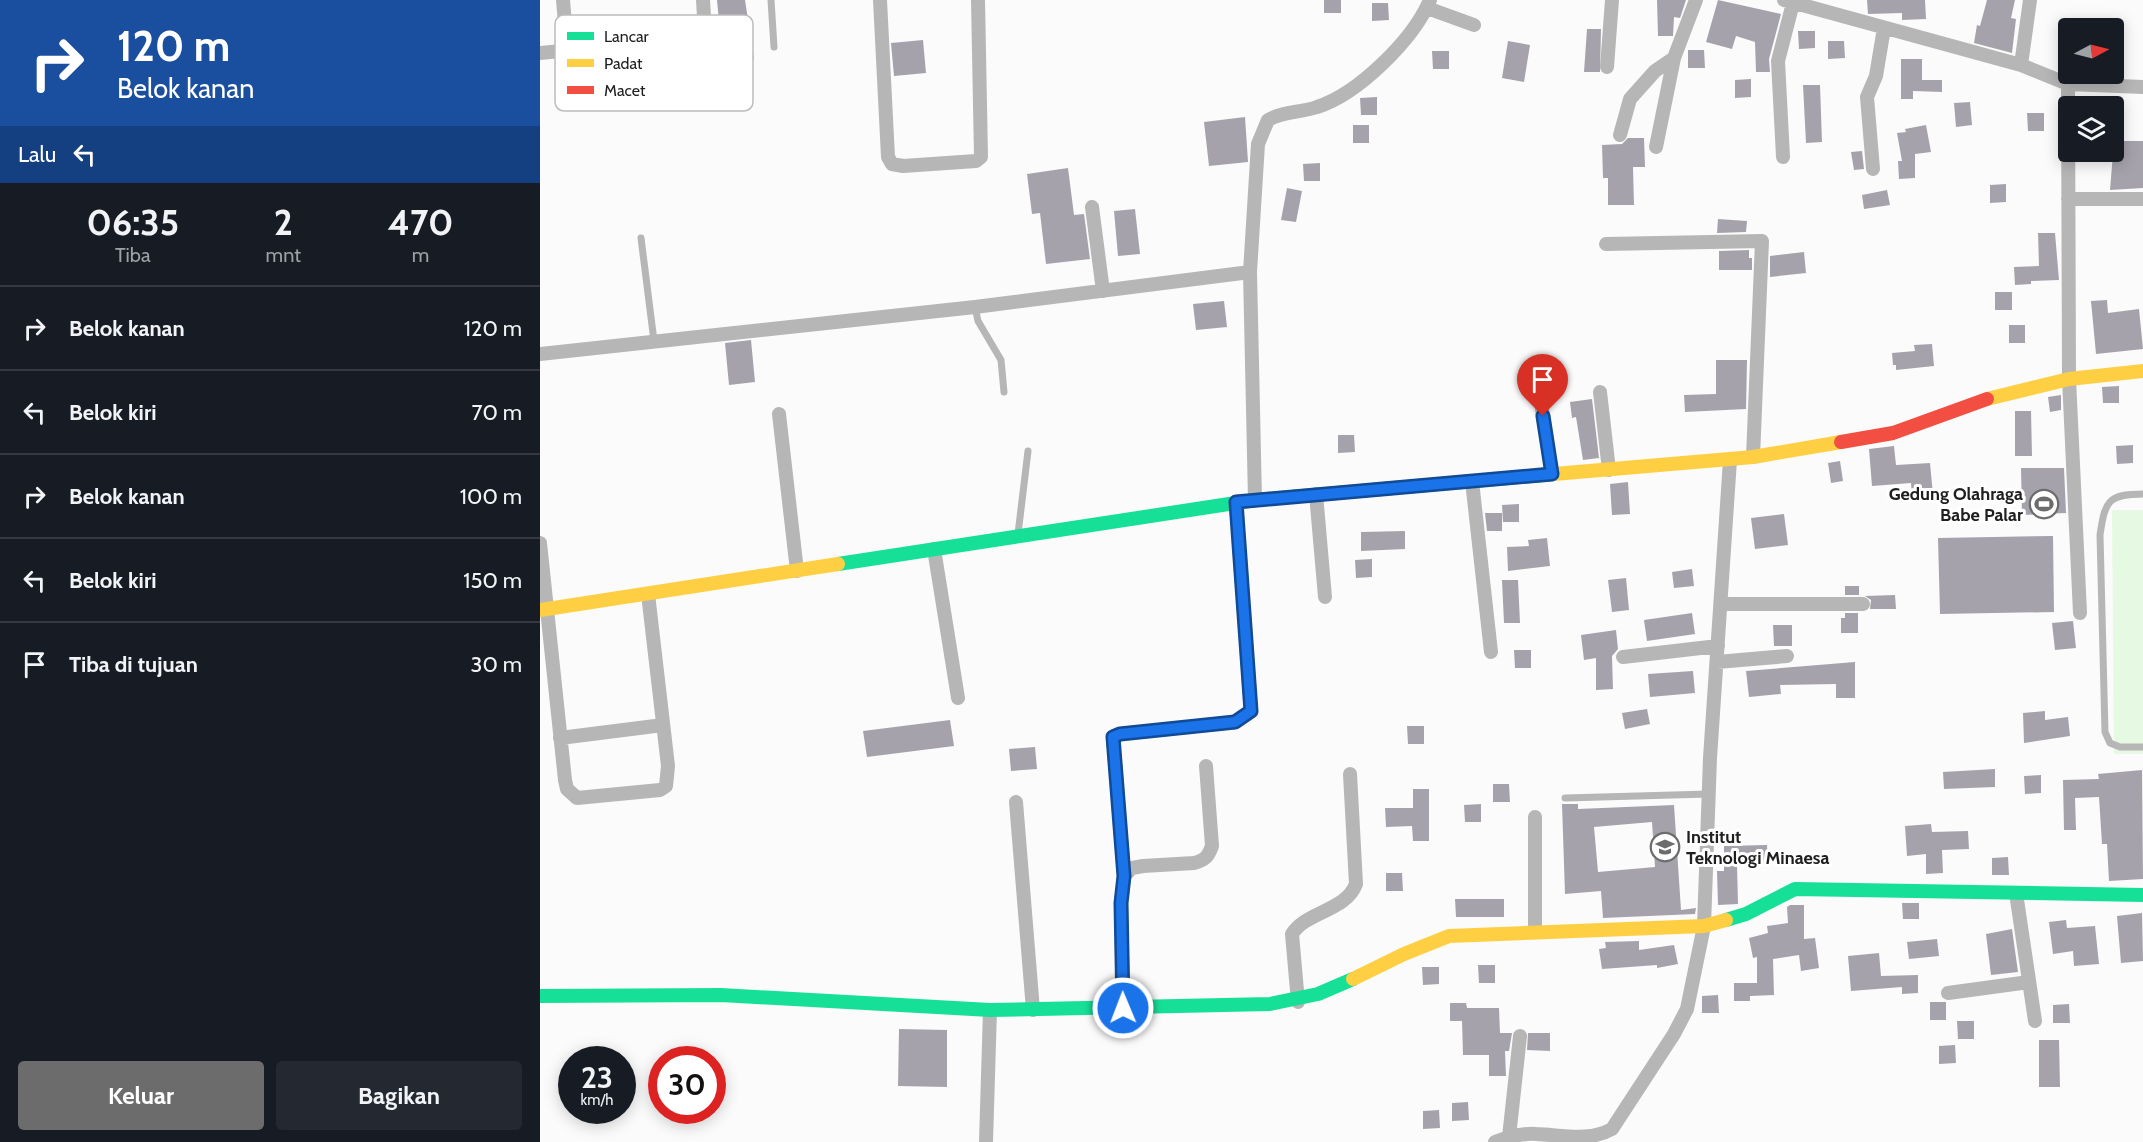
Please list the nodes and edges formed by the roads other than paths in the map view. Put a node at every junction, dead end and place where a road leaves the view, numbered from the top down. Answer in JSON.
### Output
{"nodes":[{"id":1,"x":563,"y":0,"type":"edge"},
{"id":2,"x":703,"y":0,"type":"edge"},
{"id":3,"x":771,"y":0,"type":"edge"},
{"id":4,"x":880,"y":0,"type":"edge"},
{"id":5,"x":978,"y":0,"type":"edge"},
{"id":6,"x":1612,"y":0,"type":"edge"},
{"id":7,"x":1696,"y":0,"type":"edge"},
{"id":8,"x":2030,"y":0,"type":"edge"},
{"id":9,"x":1789,"y":1,"type":"edge"},
{"id":10,"x":1428,"y":4,"type":"edge"},
{"id":11,"x":564,"y":15,"type":"edge"},
{"id":12,"x":704,"y":15,"type":"edge"},
{"id":13,"x":1474,"y":25,"type":"dead end"},
{"id":14,"x":1884,"y":28,"type":"junction"},
{"id":15,"x":774,"y":47,"type":"dead end"},
{"id":16,"x":555,"y":51,"type":"edge"},
{"id":17,"x":540,"y":52,"type":"edge"},
{"id":18,"x":1674,"y":58,"type":"junction"},
{"id":19,"x":2020,"y":65,"type":"junction"},
{"id":20,"x":1607,"y":67,"type":"dead end"},
{"id":21,"x":2058,"y":80,"type":"edge"},
{"id":22,"x":2068,"y":84,"type":"joint"},
{"id":23,"x":2143,"y":87,"type":"edge"},
{"id":24,"x":1620,"y":135,"type":"dead end"},
{"id":25,"x":1656,"y":147,"type":"dead end"},
{"id":26,"x":1783,"y":158,"type":"dead end"},
{"id":27,"x":1873,"y":170,"type":"dead end"},
{"id":28,"x":2068,"y":199,"type":"junction"},
{"id":29,"x":2143,"y":199,"type":"edge"},
{"id":30,"x":1092,"y":207,"type":"dead end"},
{"id":31,"x":641,"y":238,"type":"dead end"},
{"id":32,"x":1606,"y":244,"type":"dead end"},
{"id":33,"x":1250,"y":272,"type":"junction"},
{"id":34,"x":1103,"y":291,"type":"junction"},
{"id":35,"x":975,"y":307,"type":"junction"},
{"id":36,"x":654,"y":341,"type":"junction"},
{"id":37,"x":540,"y":354,"type":"edge"},
{"id":38,"x":2143,"y":371,"type":"edge"},
{"id":39,"x":2069,"y":379,"type":"junction"},
{"id":40,"x":1004,"y":392,"type":"dead end"},
{"id":41,"x":1600,"y":392,"type":"dead end"},
{"id":42,"x":1540,"y":396,"type":"dead end"},
{"id":43,"x":778,"y":414,"type":"dead end"},
{"id":44,"x":1028,"y":451,"type":"dead end"},
{"id":45,"x":1753,"y":457,"type":"junction"},
{"id":46,"x":1730,"y":460,"type":"junction"},
{"id":47,"x":1609,"y":470,"type":"junction"},
{"id":48,"x":1552,"y":474,"type":"junction"},
{"id":49,"x":1472,"y":481,"type":"junction"},
{"id":50,"x":1316,"y":494,"type":"junction"},
{"id":51,"x":2143,"y":494,"type":"edge"},
{"id":52,"x":1255,"y":500,"type":"junction"},
{"id":53,"x":1236,"y":502,"type":"junction"},
{"id":54,"x":1018,"y":534,"type":"junction"},
{"id":55,"x":540,"y":543,"type":"edge"},
{"id":56,"x":933,"y":549,"type":"junction"},
{"id":57,"x":796,"y":571,"type":"junction"},
{"id":58,"x":648,"y":594,"type":"junction"},
{"id":59,"x":1325,"y":597,"type":"dead end"},
{"id":60,"x":1722,"y":604,"type":"junction"},
{"id":61,"x":1863,"y":604,"type":"dead end"},
{"id":62,"x":543,"y":609,"type":"edge"},
{"id":63,"x":2080,"y":613,"type":"dead end"},
{"id":64,"x":1718,"y":646,"type":"junction"},
{"id":65,"x":1491,"y":652,"type":"dead end"},
{"id":66,"x":1787,"y":656,"type":"dead end"},
{"id":67,"x":1623,"y":657,"type":"dead end"},
{"id":68,"x":1717,"y":662,"type":"junction"},
{"id":69,"x":958,"y":698,"type":"dead end"},
{"id":70,"x":663,"y":725,"type":"junction"},
{"id":71,"x":560,"y":738,"type":"junction"},
{"id":72,"x":2143,"y":747,"type":"edge"},
{"id":73,"x":1206,"y":766,"type":"dead end"},
{"id":74,"x":1350,"y":774,"type":"dead end"},
{"id":75,"x":1708,"y":795,"type":"junction"},
{"id":76,"x":1565,"y":798,"type":"dead end"},
{"id":77,"x":1016,"y":802,"type":"dead end"},
{"id":78,"x":1535,"y":816,"type":"dead end"},
{"id":79,"x":1124,"y":876,"type":"junction"},
{"id":80,"x":2016,"y":893,"type":"junction"},
{"id":81,"x":2143,"y":895,"type":"edge"},
{"id":82,"x":1704,"y":926,"type":"junction"},
{"id":83,"x":1535,"y":932,"type":"junction"},
{"id":84,"x":2029,"y":982,"type":"junction"},
{"id":85,"x":1948,"y":993,"type":"dead end"},
{"id":86,"x":540,"y":996,"type":"edge"},
{"id":87,"x":1298,"y":1002,"type":"junction"},
{"id":88,"x":1123,"y":1008,"type":"junction"},
{"id":89,"x":990,"y":1010,"type":"junction"},
{"id":90,"x":1033,"y":1010,"type":"junction"},
{"id":91,"x":2035,"y":1021,"type":"dead end"},
{"id":92,"x":1520,"y":1036,"type":"dead end"},
{"id":93,"x":1509,"y":1137,"type":"junction"},
{"id":94,"x":987,"y":1142,"type":"edge"},
{"id":95,"x":1495,"y":1142,"type":"edge"}],
"edges":[{"from":1,"to":11,"type":"street"},
{"from":2,"to":12,"type":"street"},
{"from":3,"to":15,"type":"lane"},
{"from":4,"to":5,"type":"street"},
{"from":6,"to":20,"type":"street"},
{"from":7,"to":18,"type":"street"},
{"from":8,"to":19,"type":"street"},
{"from":9,"to":14,"type":"street"},
{"from":9,"to":26,"type":"street"},
{"from":10,"to":13,"type":"street"},
{"from":10,"to":33,"type":"street"},
{"from":14,"to":19,"type":"street"},
{"from":14,"to":27,"type":"street"},
{"from":16,"to":17,"type":"street"},
{"from":18,"to":24,"type":"street"},
{"from":18,"to":25,"type":"street"},
{"from":19,"to":21,"type":"street"},
{"from":22,"to":23,"type":"street"},
{"from":22,"to":28,"type":"street"},
{"from":28,"to":29,"type":"street"},
{"from":28,"to":39,"type":"street"},
{"from":30,"to":34,"type":"street"},
{"from":31,"to":36,"type":"lane"},
{"from":32,"to":45,"type":"street"},
{"from":33,"to":34,"type":"street"},
{"from":33,"to":52,"type":"street"},
{"from":34,"to":35,"type":"street"},
{"from":35,"to":36,"type":"street"},
{"from":35,"to":40,"type":"lane"},
{"from":36,"to":37,"type":"street"},
{"from":38,"to":39,"type":"street"},
{"from":39,"to":45,"type":"street"},
{"from":39,"to":63,"type":"street"},
{"from":41,"to":47,"type":"street"},
{"from":42,"to":48,"type":"street"},
{"from":43,"to":57,"type":"street"},
{"from":44,"to":54,"type":"lane"},
{"from":45,"to":46,"type":"street"},
{"from":46,"to":47,"type":"street"},
{"from":46,"to":60,"type":"street"},
{"from":47,"to":48,"type":"street"},
{"from":48,"to":49,"type":"street"},
{"from":49,"to":50,"type":"street"},
{"from":49,"to":65,"type":"street"},
{"from":50,"to":52,"type":"street"},
{"from":50,"to":59,"type":"street"},
{"from":51,"to":72,"type":"lane"},
{"from":52,"to":53,"type":"street"},
{"from":53,"to":54,"type":"street"},
{"from":53,"to":79,"type":"street"},
{"from":54,"to":56,"type":"street"},
{"from":55,"to":62,"type":"street"},
{"from":56,"to":57,"type":"street"},
{"from":56,"to":69,"type":"street"},
{"from":57,"to":58,"type":"street"},
{"from":58,"to":62,"type":"street"},
{"from":58,"to":70,"type":"street"},
{"from":60,"to":61,"type":"street"},
{"from":60,"to":64,"type":"street"},
{"from":62,"to":71,"type":"street"},
{"from":64,"to":67,"type":"street"},
{"from":64,"to":68,"type":"street"},
{"from":66,"to":68,"type":"street"},
{"from":68,"to":75,"type":"street"},
{"from":70,"to":71,"type":"street"},
{"from":70,"to":71,"type":"street"},
{"from":73,"to":79,"type":"street"},
{"from":74,"to":87,"type":"street"},
{"from":75,"to":76,"type":"lane"},
{"from":75,"to":82,"type":"street"},
{"from":77,"to":90,"type":"street"},
{"from":78,"to":83,"type":"street"},
{"from":79,"to":88,"type":"street"},
{"from":80,"to":81,"type":"street"},
{"from":80,"to":82,"type":"street"},
{"from":80,"to":84,"type":"street"},
{"from":82,"to":83,"type":"street"},
{"from":82,"to":93,"type":"street"},
{"from":83,"to":87,"type":"street"},
{"from":84,"to":85,"type":"street"},
{"from":84,"to":91,"type":"street"},
{"from":86,"to":89,"type":"street"},
{"from":87,"to":88,"type":"street"},
{"from":88,"to":90,"type":"street"},
{"from":89,"to":90,"type":"street"},
{"from":89,"to":94,"type":"street"},
{"from":92,"to":93,"type":"street"},
{"from":93,"to":95,"type":"street"}]}
